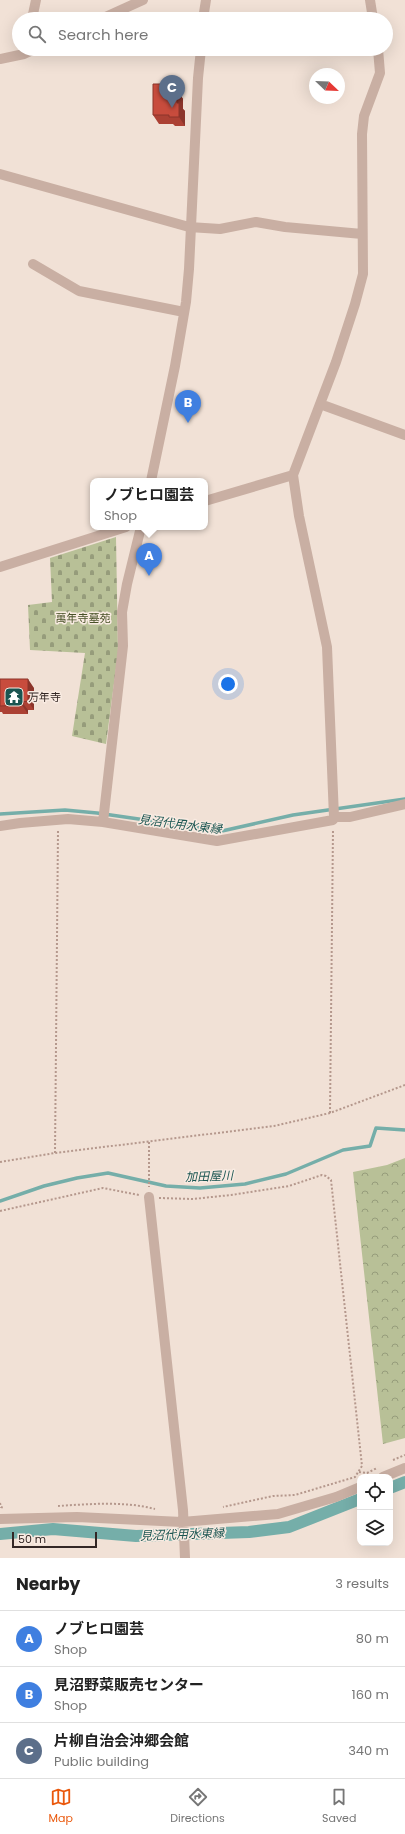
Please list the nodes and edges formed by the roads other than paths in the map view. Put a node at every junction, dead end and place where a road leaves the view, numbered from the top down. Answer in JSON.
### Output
{"nodes":[{"id":1,"x":36,"y":0,"type":"edge"},
{"id":2,"x":143,"y":0,"type":"edge"},
{"id":3,"x":206,"y":0,"type":"edge"},
{"id":4,"x":370,"y":0,"type":"edge"},
{"id":5,"x":33,"y":12,"type":"edge"},
{"id":6,"x":116,"y":12,"type":"edge"},
{"id":7,"x":204,"y":12,"type":"edge"},
{"id":8,"x":372,"y":12,"type":"edge"},
{"id":9,"x":12,"y":56,"type":"edge"},
{"id":10,"x":200,"y":56,"type":"edge"},
{"id":11,"x":379,"y":56,"type":"edge"},
{"id":12,"x":0,"y":60,"type":"edge"},
{"id":13,"x":0,"y":174,"type":"edge"},
{"id":14,"x":189,"y":228,"type":"junction"},
{"id":15,"x":362,"y":234,"type":"junction"},
{"id":16,"x":33,"y":264,"type":"dead end"},
{"id":17,"x":184,"y":312,"type":"junction"},
{"id":18,"x":320,"y":404,"type":"junction"},
{"id":19,"x":405,"y":435,"type":"edge"},
{"id":20,"x":293,"y":475,"type":"junction"},
{"id":21,"x":152,"y":478,"type":"edge"},
{"id":22,"x":208,"y":500,"type":"edge"},
{"id":23,"x":117,"y":530,"type":"edge"},
{"id":24,"x":140,"y":530,"type":"edge"},
{"id":25,"x":0,"y":567,"type":"edge"},
{"id":26,"x":405,"y":804,"type":"edge"},
{"id":27,"x":333,"y":820,"type":"road end"},
{"id":28,"x":103,"y":822,"type":"junction"},
{"id":29,"x":0,"y":826,"type":"edge"},
{"id":30,"x":149,"y":1193,"type":"road end"},
{"id":31,"x":405,"y":1468,"type":"edge"},
{"id":32,"x":390,"y":1474,"type":"edge"},
{"id":33,"x":357,"y":1488,"type":"edge"},
{"id":34,"x":0,"y":1519,"type":"edge"},
{"id":35,"x":182,"y":1525,"type":"junction"},
{"id":36,"x":185,"y":1558,"type":"edge"}],
"edges":[{"from":1,"to":5,"type":"street"},
{"from":2,"to":6,"type":"street"},
{"from":3,"to":7,"type":"street"},
{"from":4,"to":8,"type":"street"},
{"from":9,"to":12,"type":"street"},
{"from":10,"to":14,"type":"street"},
{"from":11,"to":15,"type":"street"},
{"from":13,"to":14,"type":"street"},
{"from":14,"to":15,"type":"street"},
{"from":14,"to":17,"type":"street"},
{"from":15,"to":18,"type":"street"},
{"from":16,"to":17,"type":"street"},
{"from":17,"to":21,"type":"street"},
{"from":18,"to":19,"type":"street"},
{"from":18,"to":20,"type":"street"},
{"from":20,"to":22,"type":"street"},
{"from":20,"to":26,"type":"street"},
{"from":23,"to":25,"type":"street"},
{"from":24,"to":28,"type":"street"},
{"from":27,"to":28,"type":"street"},
{"from":28,"to":29,"type":"street"},
{"from":30,"to":35,"type":"street"},
{"from":31,"to":32,"type":"street"},
{"from":33,"to":35,"type":"street"},
{"from":34,"to":35,"type":"street"},
{"from":35,"to":36,"type":"street"}]}
